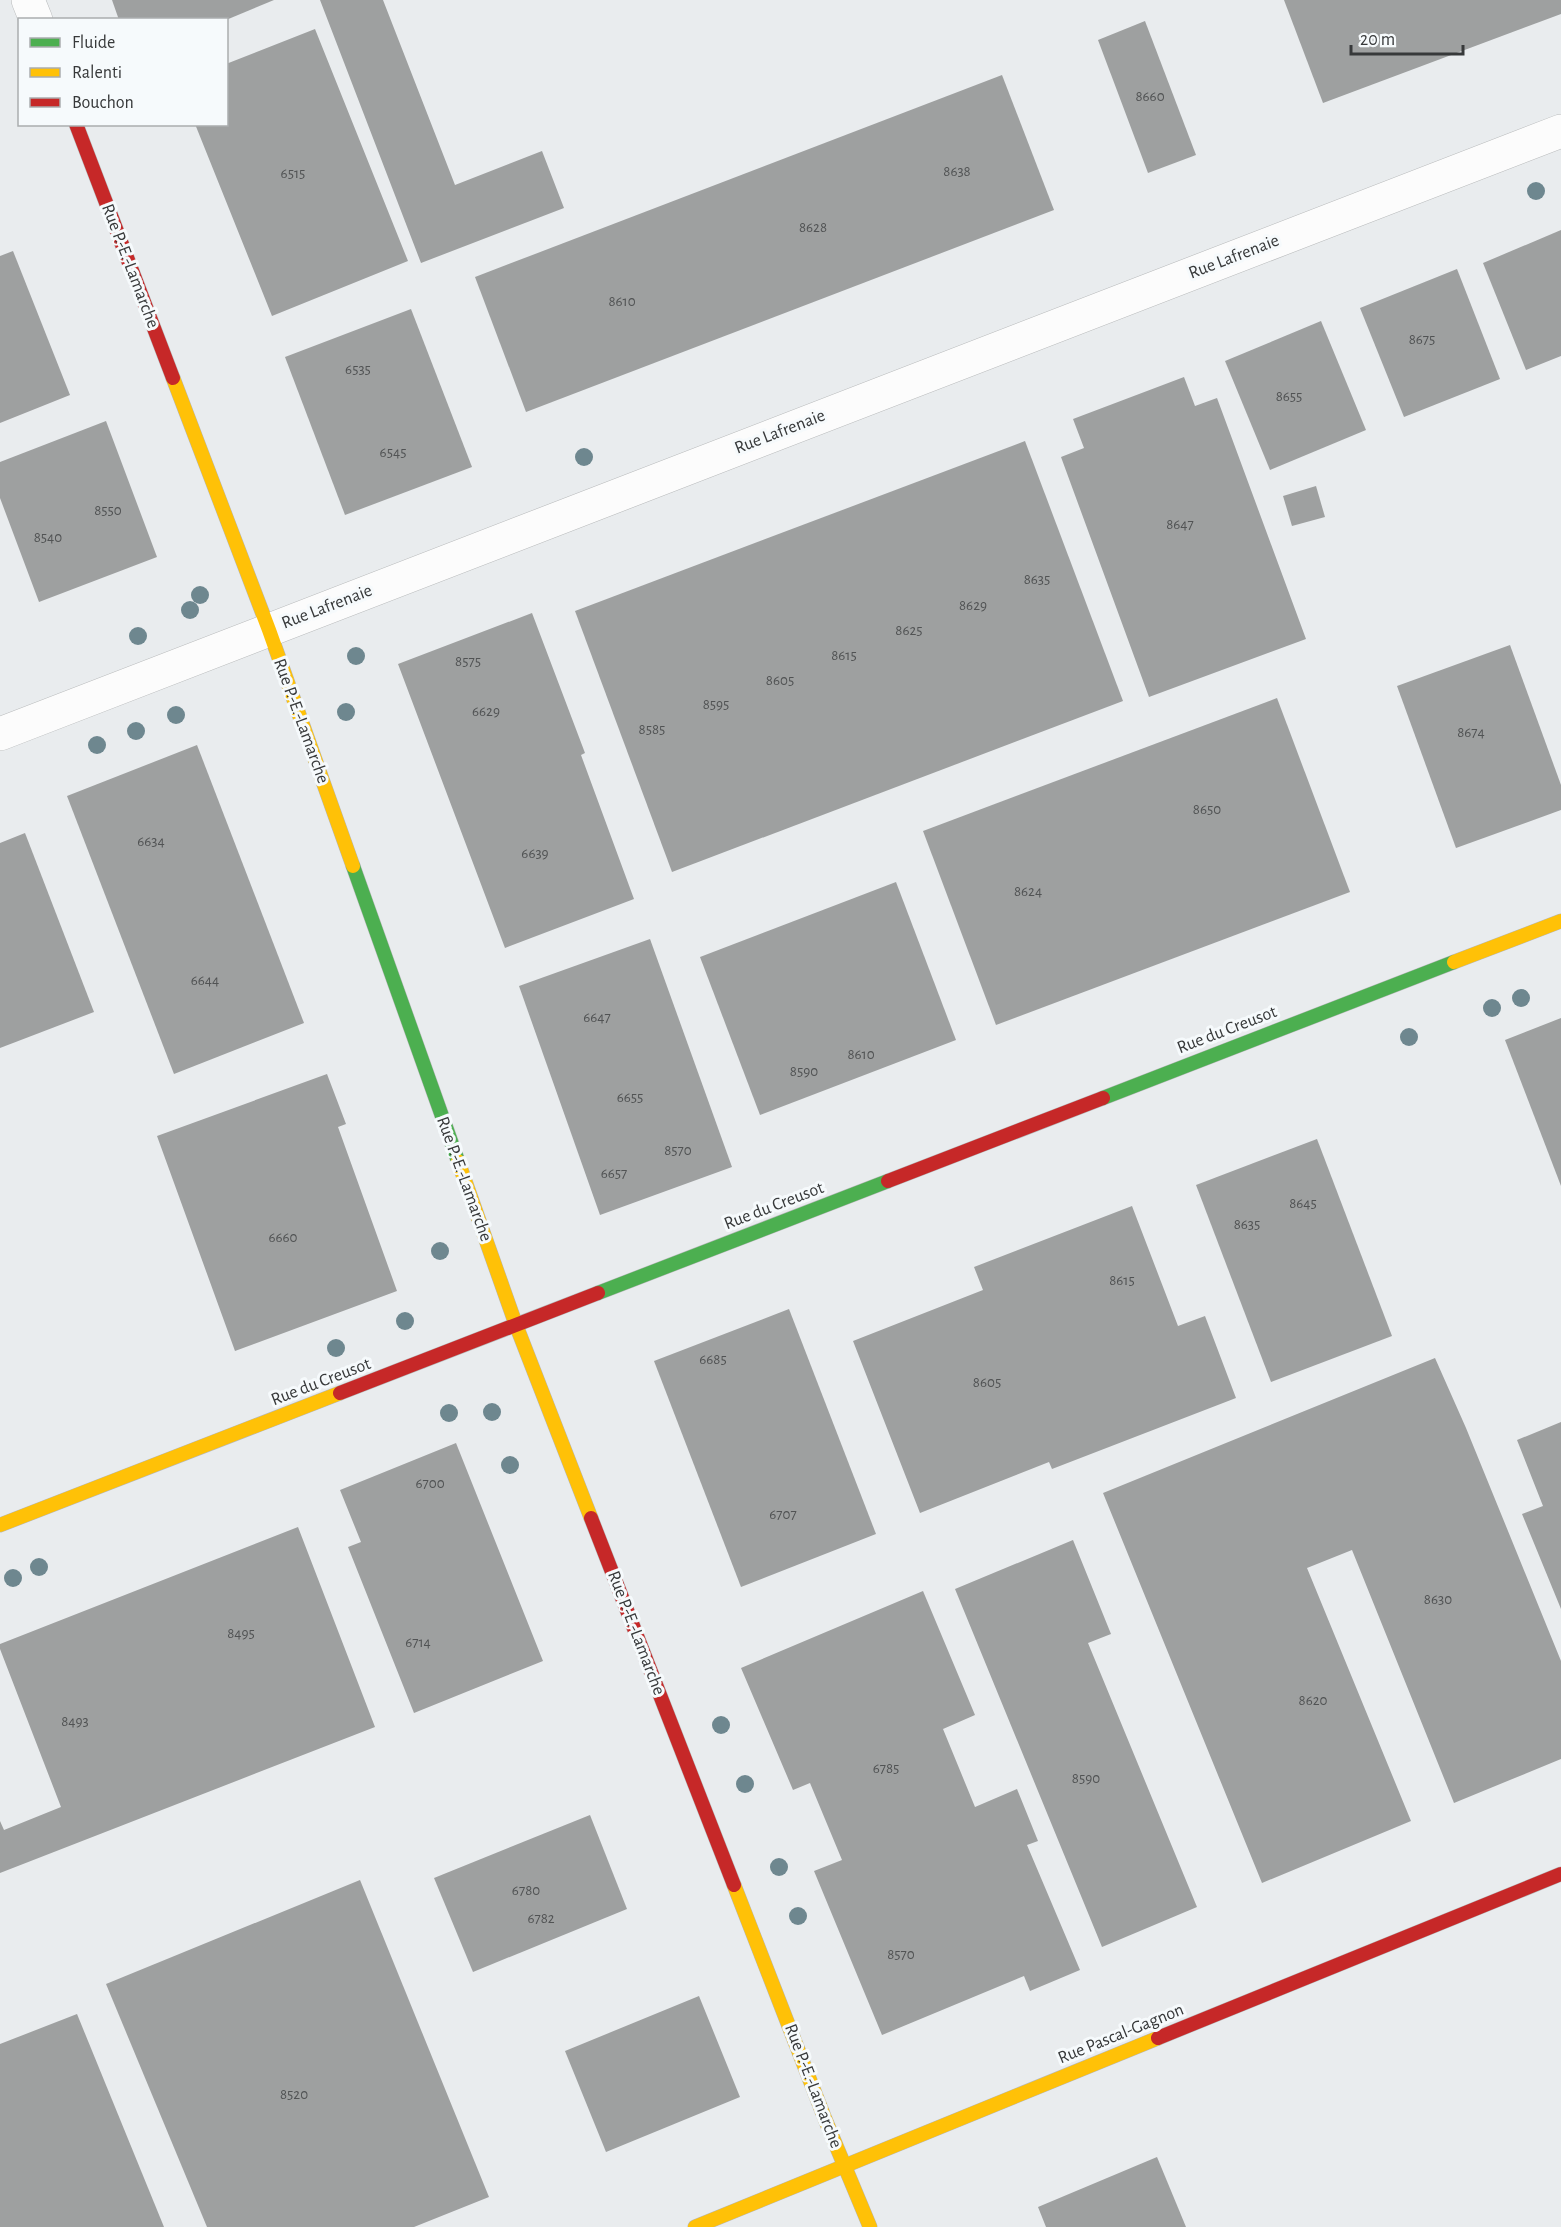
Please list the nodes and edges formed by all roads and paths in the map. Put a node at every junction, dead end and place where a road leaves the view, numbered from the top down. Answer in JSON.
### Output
{"nodes":[{"id":1,"x":28,"y":0,"type":"edge"},
{"id":2,"x":35,"y":18,"type":"edge"},
{"id":3,"x":77,"y":126,"type":"edge"},
{"id":4,"x":1561,"y":131,"type":"edge"},
{"id":5,"x":269,"y":630,"type":"junction"},
{"id":6,"x":0,"y":734,"type":"edge"},
{"id":7,"x":1561,"y":921,"type":"edge"},
{"id":8,"x":516,"y":1325,"type":"junction"},
{"id":9,"x":0,"y":1525,"type":"edge"},
{"id":10,"x":1561,"y":1874,"type":"edge"},
{"id":11,"x":844,"y":2165,"type":"junction"},
{"id":12,"x":695,"y":2227,"type":"edge"},
{"id":13,"x":870,"y":2227,"type":"edge"}],
"edges":[{"from":1,"to":2,"type":"street"},
{"from":3,"to":5,"type":"street","name":"Rue P.-E.-Lamarche"},
{"from":4,"to":5,"type":"street","name":"Rue Lafrenaie"},
{"from":5,"to":6,"type":"street","name":"Rue Lafrenaie"},
{"from":5,"to":8,"type":"street","name":"Rue P.-E.-Lamarche"},
{"from":7,"to":8,"type":"street","name":"Rue du Creusot"},
{"from":8,"to":9,"type":"street","name":"Rue du Creusot"},
{"from":8,"to":11,"type":"street","name":"Rue P.-E.-Lamarche"},
{"from":10,"to":11,"type":"street","name":"Rue Pascal-Gagnon"},
{"from":11,"to":12,"type":"street","name":"Rue Pascal-Gagnon"},
{"from":11,"to":13,"type":"street","name":"Rue P.-E.-Lamarche"}]}
